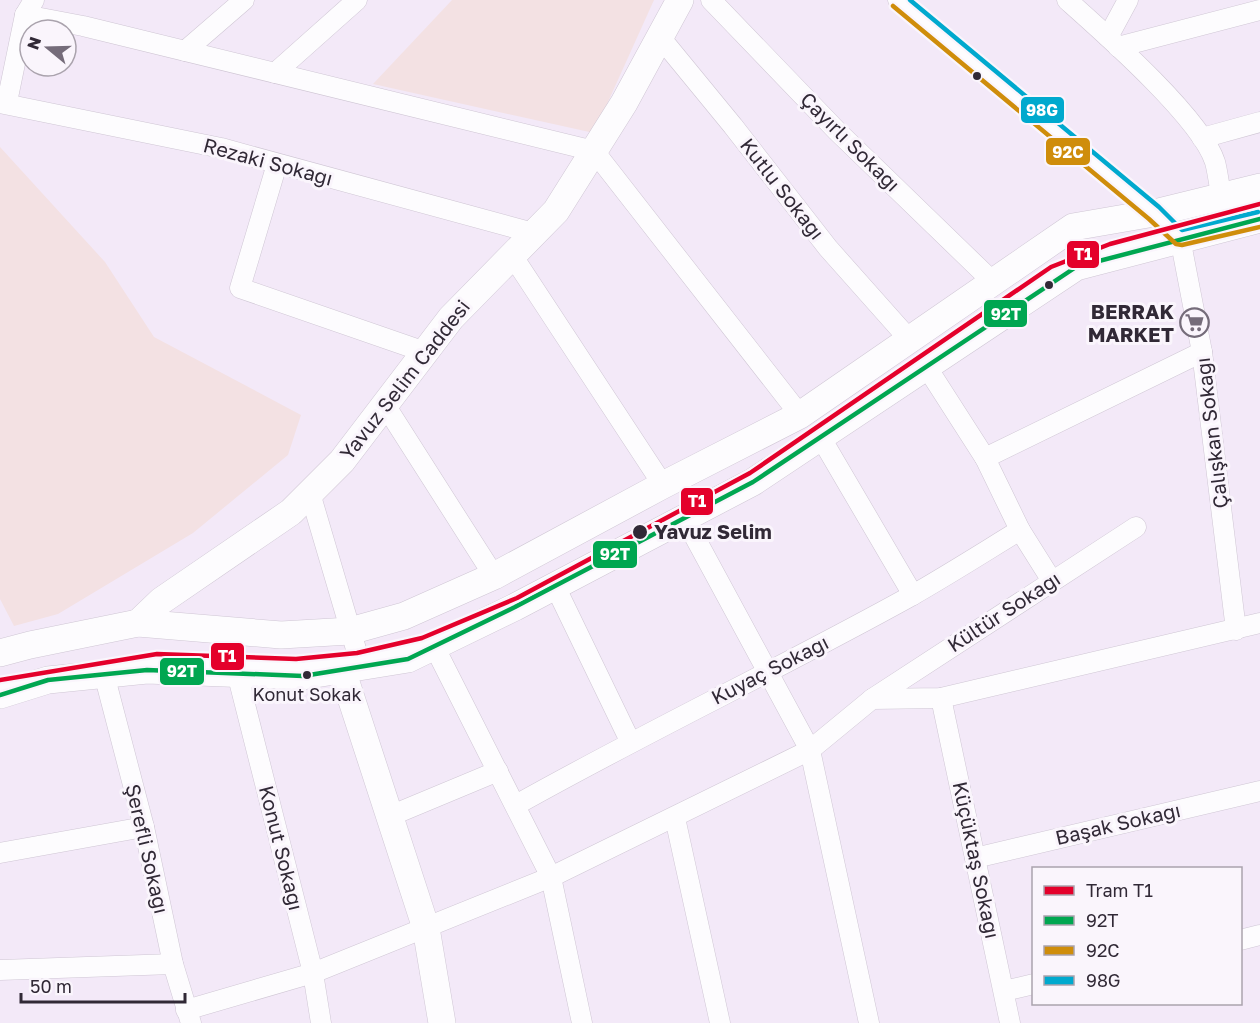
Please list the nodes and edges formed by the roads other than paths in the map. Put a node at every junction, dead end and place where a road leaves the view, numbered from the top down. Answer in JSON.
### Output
{"nodes":[{"id":1,"x":244,"y":0,"type":"edge"},
{"id":2,"x":357,"y":0,"type":"edge"},
{"id":3,"x":680,"y":0,"type":"edge"},
{"id":4,"x":711,"y":0,"type":"edge"},
{"id":5,"x":898,"y":0,"type":"edge"},
{"id":6,"x":1067,"y":0,"type":"edge"},
{"id":7,"x":1128,"y":0,"type":"edge"},
{"id":8,"x":31,"y":4,"type":"edge"},
{"id":9,"x":1260,"y":10,"type":"edge"},
{"id":10,"x":660,"y":37,"type":"junction"},
{"id":11,"x":1113,"y":42,"type":"junction"},
{"id":12,"x":185,"y":51,"type":"junction"},
{"id":13,"x":275,"y":73,"type":"junction"},
{"id":14,"x":4,"y":103,"type":"edge"},
{"id":15,"x":1260,"y":122,"type":"edge"},
{"id":16,"x":1202,"y":138,"type":"junction"},
{"id":17,"x":594,"y":151,"type":"junction"},
{"id":18,"x":277,"y":164,"type":"junction"},
{"id":19,"x":1260,"y":187,"type":"edge"},
{"id":20,"x":1221,"y":198,"type":"junction"},
{"id":21,"x":1154,"y":213,"type":"junction"},
{"id":22,"x":1260,"y":219,"type":"edge"},
{"id":23,"x":533,"y":233,"type":"junction"},
{"id":24,"x":1180,"y":238,"type":"junction"},
{"id":25,"x":512,"y":255,"type":"junction"},
{"id":26,"x":992,"y":281,"type":"junction"},
{"id":27,"x":908,"y":338,"type":"junction"},
{"id":28,"x":425,"y":352,"type":"junction"},
{"id":29,"x":1202,"y":352,"type":"junction"},
{"id":30,"x":926,"y":366,"type":"junction"},
{"id":31,"x":385,"y":405,"type":"junction"},
{"id":32,"x":800,"y":415,"type":"junction"},
{"id":33,"x":821,"y":438,"type":"junction"},
{"id":34,"x":985,"y":458,"type":"junction"},
{"id":35,"x":663,"y":485,"type":"junction"},
{"id":36,"x":309,"y":493,"type":"junction"},
{"id":37,"x":685,"y":519,"type":"junction"},
{"id":38,"x":1136,"y":527,"type":"dead end"},
{"id":39,"x":1020,"y":530,"type":"junction"},
{"id":40,"x":494,"y":576,"type":"junction"},
{"id":41,"x":1052,"y":581,"type":"junction"},
{"id":42,"x":555,"y":586,"type":"junction"},
{"id":43,"x":913,"y":595,"type":"junction"},
{"id":44,"x":138,"y":623,"type":"junction"},
{"id":45,"x":1260,"y":623,"type":"edge"},
{"id":46,"x":1236,"y":630,"type":"junction"},
{"id":47,"x":350,"y":631,"type":"junction"},
{"id":48,"x":434,"y":646,"type":"junction"},
{"id":49,"x":0,"y":653,"type":"edge"},
{"id":50,"x":352,"y":668,"type":"junction"},
{"id":51,"x":769,"y":672,"type":"junction"},
{"id":52,"x":237,"y":673,"type":"junction"},
{"id":53,"x":104,"y":674,"type":"junction"},
{"id":54,"x":0,"y":695,"type":"edge"},
{"id":55,"x":941,"y":698,"type":"junction"},
{"id":56,"x":873,"y":699,"type":"junction"},
{"id":57,"x":630,"y":741,"type":"junction"},
{"id":58,"x":810,"y":750,"type":"junction"},
{"id":59,"x":498,"y":771,"type":"junction"},
{"id":60,"x":1260,"y":791,"type":"edge"},
{"id":61,"x":516,"y":805,"type":"junction"},
{"id":62,"x":390,"y":816,"type":"junction"},
{"id":63,"x":675,"y":818,"type":"junction"},
{"id":64,"x":144,"y":827,"type":"junction"},
{"id":65,"x":0,"y":853,"type":"edge"},
{"id":66,"x":975,"y":858,"type":"junction"},
{"id":67,"x":551,"y":877,"type":"junction"},
{"id":68,"x":426,"y":928,"type":"junction"},
{"id":69,"x":1260,"y":935,"type":"edge"},
{"id":70,"x":1242,"y":940,"type":"edge"},
{"id":71,"x":173,"y":964,"type":"junction"},
{"id":72,"x":0,"y":970,"type":"edge"},
{"id":73,"x":313,"y":973,"type":"junction"},
{"id":74,"x":1032,"y":984,"type":"edge"},
{"id":75,"x":1004,"y":991,"type":"junction"},
{"id":76,"x":189,"y":1017,"type":"edge"},
{"id":77,"x":321,"y":1023,"type":"edge"},
{"id":78,"x":442,"y":1023,"type":"edge"},
{"id":79,"x":582,"y":1023,"type":"edge"},
{"id":80,"x":720,"y":1023,"type":"edge"},
{"id":81,"x":869,"y":1023,"type":"edge"},
{"id":82,"x":1010,"y":1023,"type":"edge"}],
"edges":[{"from":1,"to":12,"type":"street"},
{"from":2,"to":13,"type":"street"},
{"from":3,"to":10,"type":"main road","name":"Yavuz Selim Caddesi"},
{"from":4,"to":26,"type":"street","name":"Çayırlı Sokağı"},
{"from":5,"to":21,"type":"street"},
{"from":6,"to":11,"type":"street"},
{"from":7,"to":11,"type":"street"},
{"from":8,"to":12,"type":"street"},
{"from":8,"to":14,"type":"street"},
{"from":9,"to":11,"type":"street"},
{"from":10,"to":17,"type":"main road","name":"Yavuz Selim Caddesi"},
{"from":10,"to":27,"type":"street","name":"Kutlu Sokağı"},
{"from":11,"to":16,"type":"street"},
{"from":12,"to":13,"type":"street"},
{"from":13,"to":17,"type":"street"},
{"from":14,"to":18,"type":"street","name":"Rezaki Sokağı"},
{"from":15,"to":16,"type":"street"},
{"from":16,"to":20,"type":"street"},
{"from":17,"to":23,"type":"main road","name":"Yavuz Selim Caddesi"},
{"from":17,"to":32,"type":"street"},
{"from":18,"to":23,"type":"street","name":"Rezaki Sokağı"},
{"from":18,"to":28,"type":"street"},
{"from":19,"to":20,"type":"main road"},
{"from":20,"to":21,"type":"main road"},
{"from":21,"to":24,"type":"street"},
{"from":21,"to":26,"type":"main road"},
{"from":22,"to":24,"type":"main road"},
{"from":23,"to":25,"type":"main road","name":"Yavuz Selim Caddesi"},
{"from":24,"to":29,"type":"street","name":"Çalışkan Sokağı"},
{"from":24,"to":30,"type":"main road"},
{"from":25,"to":28,"type":"main road","name":"Yavuz Selim Caddesi"},
{"from":25,"to":35,"type":"street"},
{"from":26,"to":27,"type":"main road"},
{"from":27,"to":32,"type":"main road"},
{"from":28,"to":31,"type":"main road","name":"Yavuz Selim Caddesi"},
{"from":29,"to":34,"type":"street"},
{"from":29,"to":46,"type":"street","name":"Çalışkan Sokağı"},
{"from":30,"to":33,"type":"main road"},
{"from":30,"to":34,"type":"street"},
{"from":31,"to":36,"type":"main road","name":"Yavuz Selim Caddesi"},
{"from":31,"to":40,"type":"street"},
{"from":32,"to":35,"type":"main road"},
{"from":33,"to":37,"type":"main road"},
{"from":33,"to":43,"type":"street"},
{"from":34,"to":39,"type":"street"},
{"from":35,"to":40,"type":"main road"},
{"from":36,"to":44,"type":"main road","name":"Yavuz Selim Caddesi"},
{"from":36,"to":47,"type":"street"},
{"from":37,"to":42,"type":"main road"},
{"from":37,"to":51,"type":"street"},
{"from":38,"to":41,"type":"street","name":"Kültür Sokağı"},
{"from":39,"to":41,"type":"street"},
{"from":39,"to":43,"type":"street","name":"Kuyaç Sokağı"},
{"from":40,"to":47,"type":"main road"},
{"from":41,"to":56,"type":"street","name":"Kültür Sokağı"},
{"from":42,"to":48,"type":"main road"},
{"from":42,"to":57,"type":"street"},
{"from":43,"to":51,"type":"street","name":"Kuyaç Sokağı"},
{"from":44,"to":47,"type":"main road"},
{"from":44,"to":49,"type":"main road"},
{"from":45,"to":46,"type":"street"},
{"from":46,"to":55,"type":"street"},
{"from":47,"to":50,"type":"street"},
{"from":48,"to":50,"type":"main road"},
{"from":48,"to":59,"type":"street"},
{"from":50,"to":52,"type":"main road"},
{"from":50,"to":62,"type":"main road"},
{"from":51,"to":57,"type":"street","name":"Kuyaç Sokağı"},
{"from":51,"to":58,"type":"street"},
{"from":52,"to":53,"type":"main road"},
{"from":52,"to":73,"type":"street","name":"Konut Sokağı"},
{"from":53,"to":54,"type":"main road"},
{"from":53,"to":64,"type":"street","name":"Şerefli Sokağı"},
{"from":55,"to":56,"type":"street"},
{"from":55,"to":66,"type":"street","name":"Küçüktaş Sokağı"},
{"from":56,"to":58,"type":"street","name":"Kültür Sokağı"},
{"from":57,"to":61,"type":"street","name":"Kuyaç Sokağı"},
{"from":58,"to":63,"type":"street","name":"Kültür Sokağı"},
{"from":58,"to":81,"type":"street"},
{"from":59,"to":61,"type":"street"},
{"from":59,"to":62,"type":"street"},
{"from":60,"to":66,"type":"street","name":"Başak Sokağı"},
{"from":61,"to":67,"type":"street"},
{"from":62,"to":68,"type":"main road"},
{"from":63,"to":67,"type":"street","name":"Kültür Sokağı"},
{"from":63,"to":80,"type":"street"},
{"from":64,"to":65,"type":"street"},
{"from":64,"to":71,"type":"street","name":"Şerefli Sokağı"},
{"from":66,"to":75,"type":"street","name":"Küçüktaş Sokağı"},
{"from":67,"to":68,"type":"street","name":"Kültür Sokağı"},
{"from":67,"to":79,"type":"street"},
{"from":68,"to":73,"type":"street","name":"Kültür Sokağı"},
{"from":68,"to":78,"type":"main road"},
{"from":69,"to":70,"type":"street"},
{"from":71,"to":72,"type":"street"},
{"from":71,"to":76,"type":"street","name":"Şerefli Sokağı"},
{"from":73,"to":76,"type":"street","name":"Kültür Sokağı"},
{"from":73,"to":77,"type":"street","name":"Konut Sokağı"},
{"from":74,"to":75,"type":"street"},
{"from":75,"to":82,"type":"street","name":"Küçüktaş Sokağı"}]}
